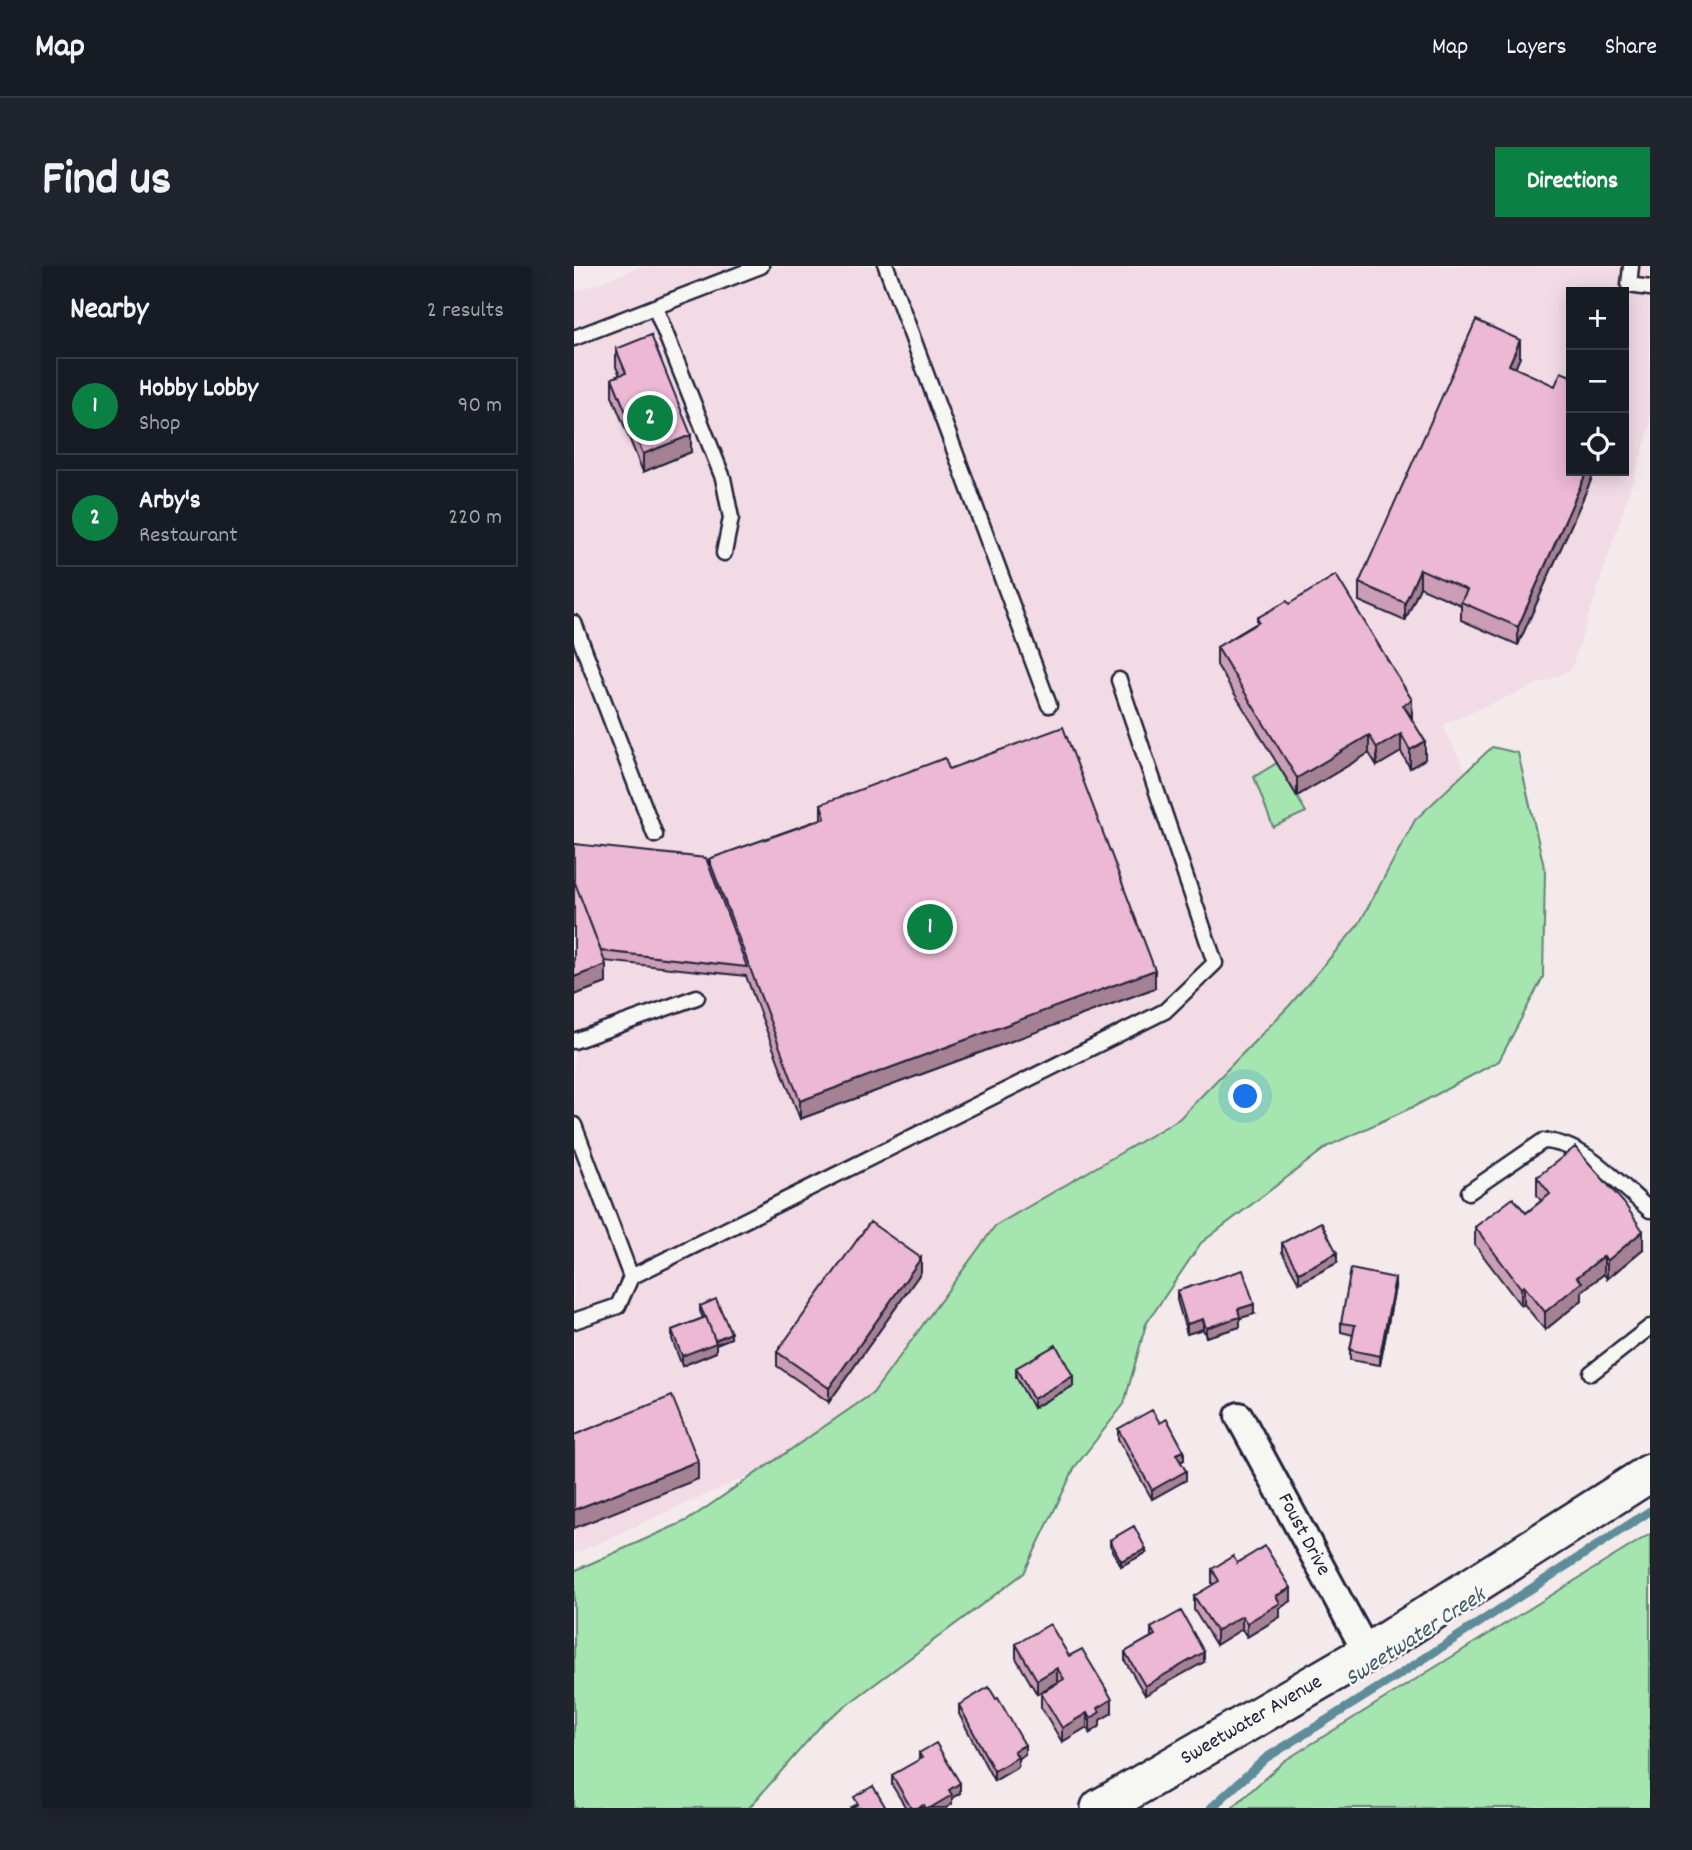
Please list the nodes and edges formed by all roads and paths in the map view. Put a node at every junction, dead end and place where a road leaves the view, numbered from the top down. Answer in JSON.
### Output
{"nodes":[{"id":1,"x":761,"y":266,"type":"edge"},
{"id":2,"x":886,"y":266,"type":"edge"},
{"id":3,"x":1631,"y":266,"type":"edge"},
{"id":4,"x":1650,"y":288,"type":"edge"},
{"id":5,"x":655,"y":307,"type":"junction"},
{"id":6,"x":574,"y":338,"type":"edge"},
{"id":7,"x":724,"y":553,"type":"dead end"},
{"id":8,"x":574,"y":623,"type":"edge"},
{"id":9,"x":1119,"y":680,"type":"dead end"},
{"id":10,"x":1049,"y":705,"type":"dead end"},
{"id":11,"x":655,"y":835,"type":"dead end"},
{"id":12,"x":697,"y":997,"type":"dead end"},
{"id":13,"x":574,"y":1041,"type":"edge"},
{"id":14,"x":574,"y":1125,"type":"edge"},
{"id":15,"x":1469,"y":1192,"type":"dead end"},
{"id":16,"x":1650,"y":1210,"type":"edge"},
{"id":17,"x":631,"y":1277,"type":"junction"},
{"id":18,"x":574,"y":1321,"type":"edge"},
{"id":19,"x":1650,"y":1327,"type":"edge"},
{"id":20,"x":1591,"y":1373,"type":"dead end"},
{"id":21,"x":1239,"y":1416,"type":"dead end"},
{"id":22,"x":1650,"y":1473,"type":"edge"},
{"id":23,"x":1367,"y":1653,"type":"junction"},
{"id":24,"x":1100,"y":1808,"type":"edge"}],
"edges":[{"from":1,"to":5,"type":"lane"},
{"from":2,"to":10,"type":"lane"},
{"from":3,"to":4,"type":"lane"},
{"from":5,"to":6,"type":"lane"},
{"from":5,"to":7,"type":"lane"},
{"from":8,"to":11,"type":"lane"},
{"from":9,"to":17,"type":"lane"},
{"from":12,"to":13,"type":"lane"},
{"from":14,"to":17,"type":"lane"},
{"from":15,"to":16,"type":"lane"},
{"from":17,"to":18,"type":"lane"},
{"from":19,"to":20,"type":"lane"},
{"from":21,"to":23,"type":"street","name":"Foust Drive"},
{"from":22,"to":23,"type":"street","name":"Sweetwater Avenue"},
{"from":23,"to":24,"type":"street","name":"Sweetwater Avenue"}]}
